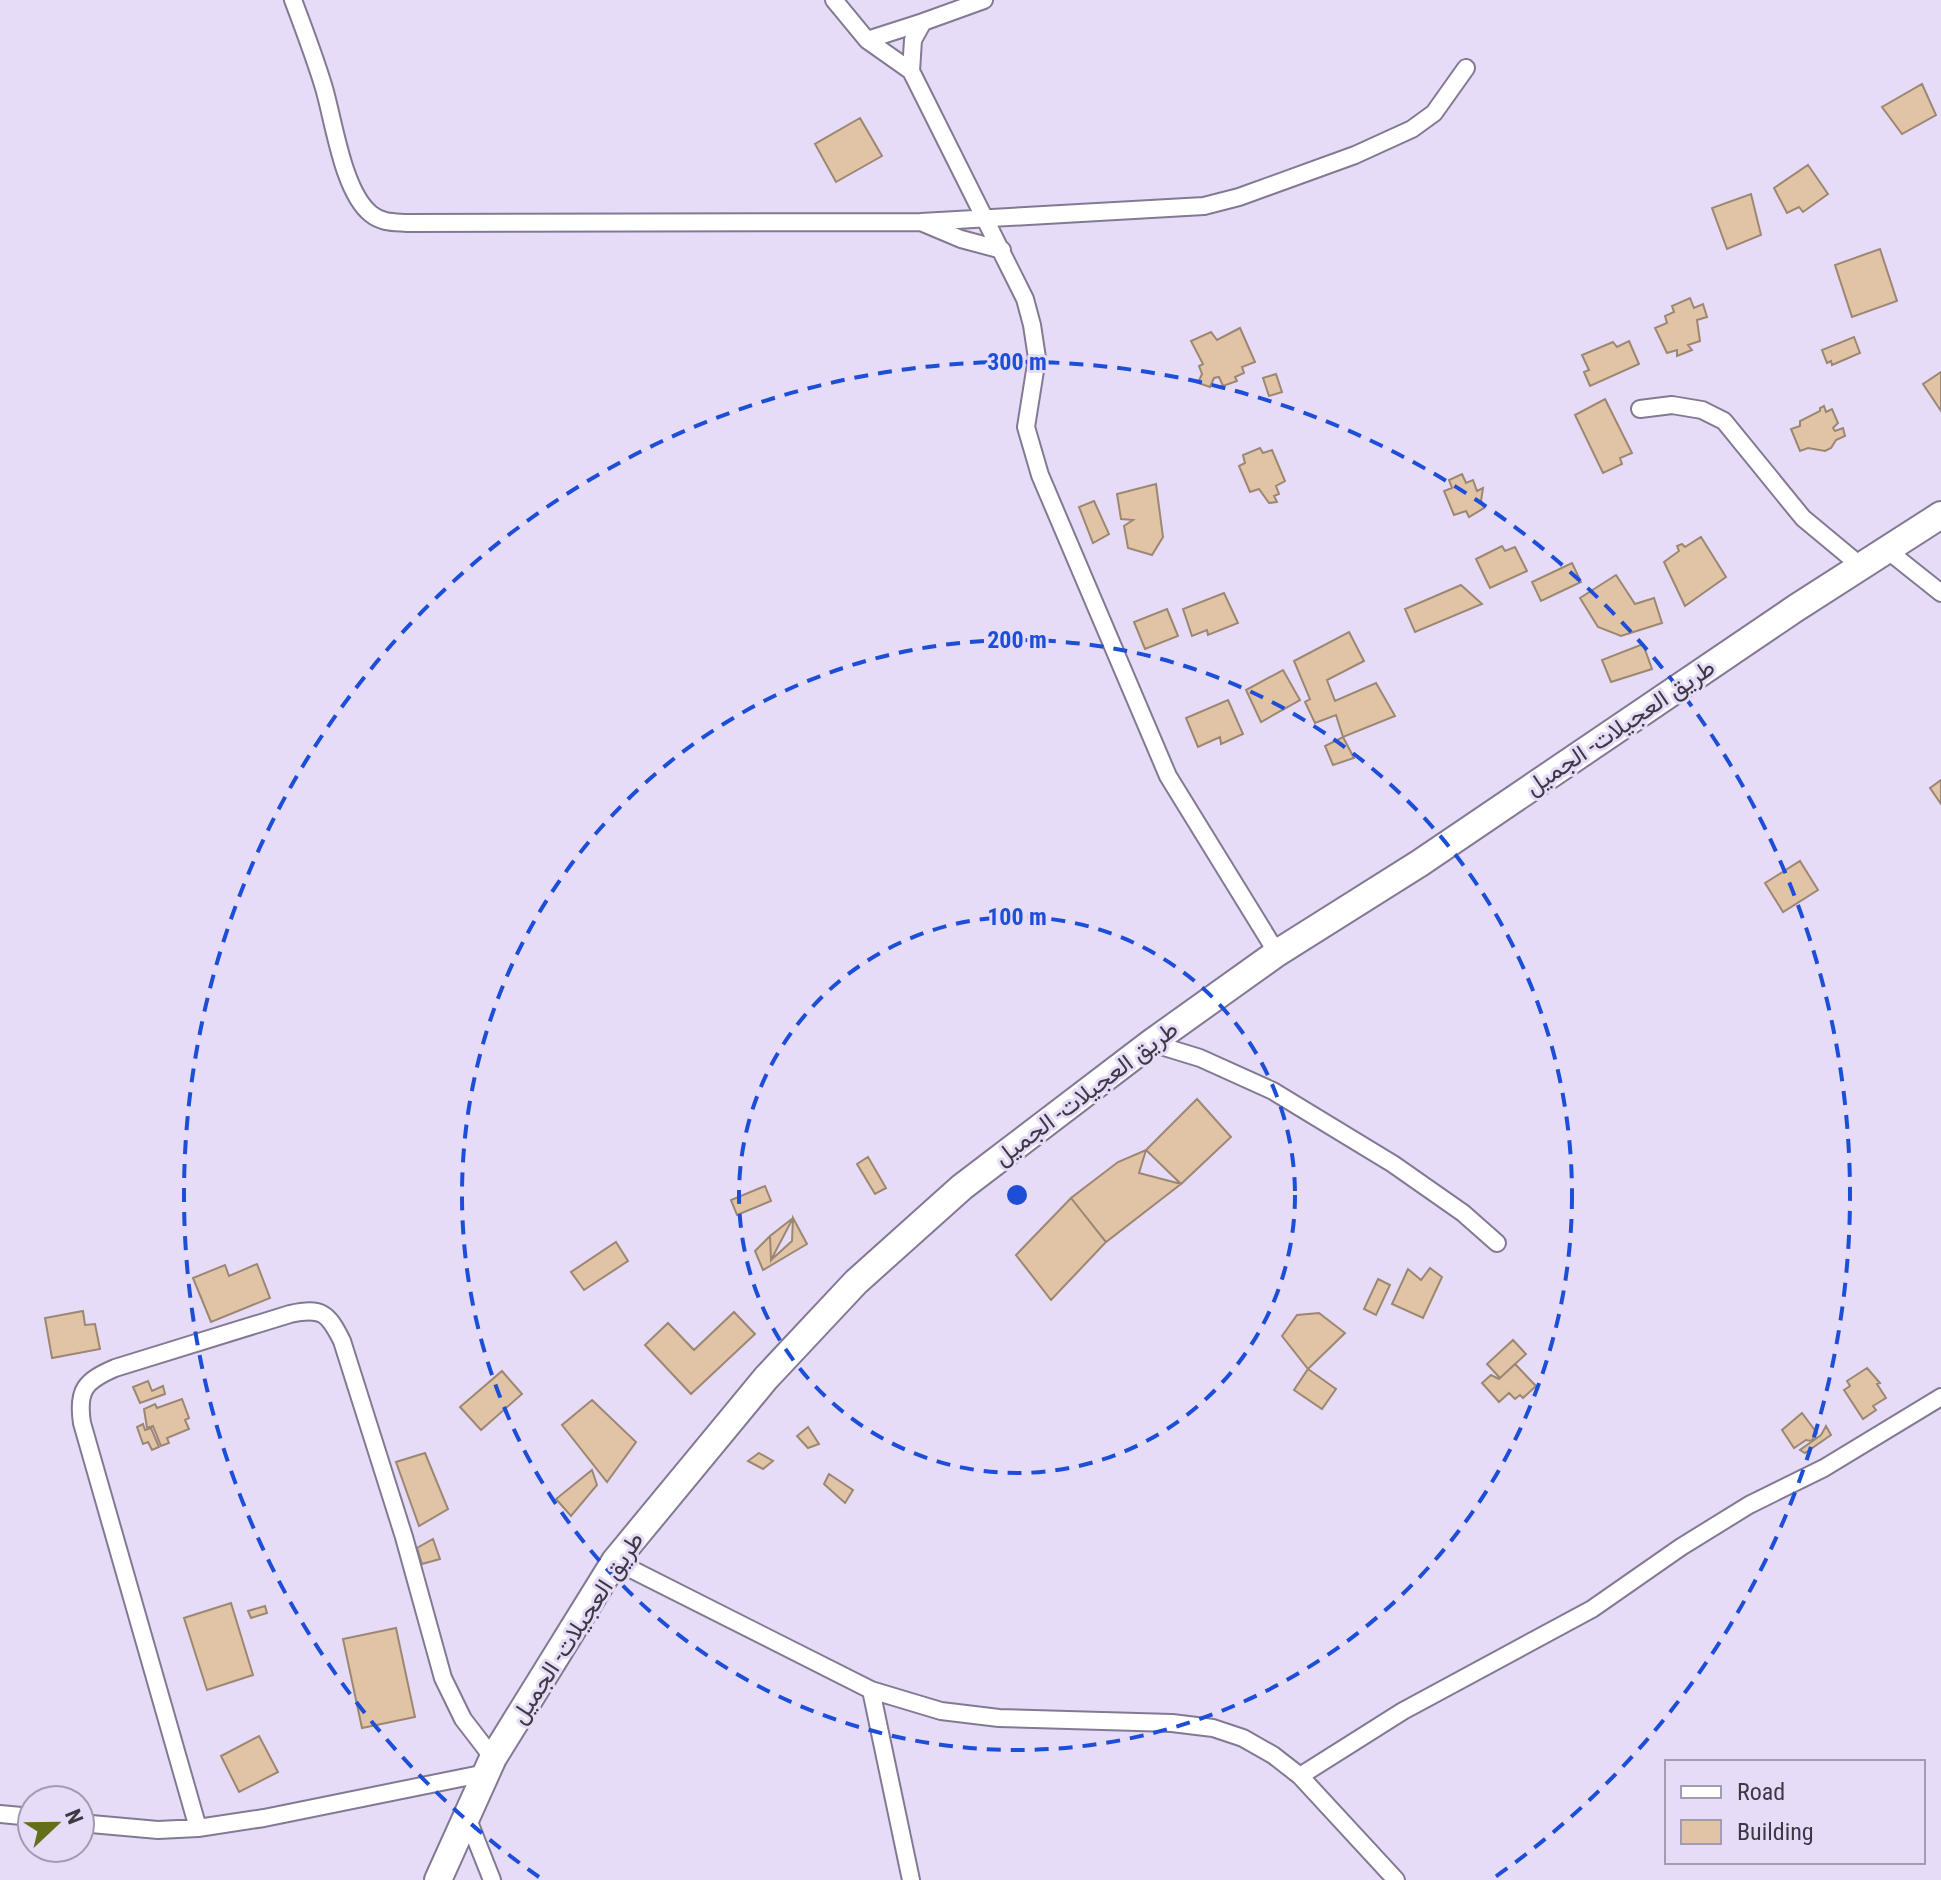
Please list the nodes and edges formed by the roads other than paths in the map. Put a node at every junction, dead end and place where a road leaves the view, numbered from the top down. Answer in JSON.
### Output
{"nodes":[{"id":1,"x":293,"y":0,"type":"edge"},
{"id":2,"x":834,"y":0,"type":"edge"},
{"id":3,"x":984,"y":0,"type":"edge"},
{"id":4,"x":923,"y":22,"type":"junction"},
{"id":5,"x":867,"y":40,"type":"junction"},
{"id":6,"x":1466,"y":68,"type":"dead end"},
{"id":7,"x":911,"y":71,"type":"junction"},
{"id":8,"x":985,"y":217,"type":"junction"},
{"id":9,"x":921,"y":222,"type":"junction"},
{"id":10,"x":1002,"y":250,"type":"junction"},
{"id":11,"x":1640,"y":409,"type":"dead end"},
{"id":12,"x":1941,"y":515,"type":"edge"},
{"id":13,"x":1887,"y":550,"type":"junction"},
{"id":14,"x":1862,"y":567,"type":"junction"},
{"id":15,"x":1941,"y":593,"type":"edge"},
{"id":16,"x":1277,"y":953,"type":"junction"},
{"id":17,"x":1151,"y":1043,"type":"junction"},
{"id":18,"x":1497,"y":1243,"type":"dead end"},
{"id":19,"x":1941,"y":1397,"type":"edge"},
{"id":20,"x":615,"y":1561,"type":"junction"},
{"id":21,"x":871,"y":1690,"type":"junction"},
{"id":22,"x":489,"y":1765,"type":"junction"},
{"id":23,"x":1300,"y":1776,"type":"junction"},
{"id":24,"x":467,"y":1817,"type":"junction"},
{"id":25,"x":96,"y":1824,"type":"edge"},
{"id":26,"x":198,"y":1828,"type":"junction"},
{"id":27,"x":438,"y":1880,"type":"edge"},
{"id":28,"x":492,"y":1880,"type":"edge"},
{"id":29,"x":911,"y":1880,"type":"edge"},
{"id":30,"x":1396,"y":1880,"type":"edge"}],
"edges":[{"from":1,"to":9,"type":"street"},
{"from":2,"to":5,"type":"street"},
{"from":3,"to":4,"type":"street"},
{"from":4,"to":5,"type":"street"},
{"from":4,"to":7,"type":"street"},
{"from":5,"to":7,"type":"street"},
{"from":6,"to":8,"type":"street"},
{"from":7,"to":8,"type":"street"},
{"from":8,"to":9,"type":"street"},
{"from":8,"to":10,"type":"street"},
{"from":9,"to":10,"type":"street"},
{"from":10,"to":16,"type":"street"},
{"from":11,"to":14,"type":"street"},
{"from":12,"to":13,"type":"main road","name":"طريق العجيلات- الجميل"},
{"from":13,"to":14,"type":"main road","name":"طريق العجيلات- الجميل"},
{"from":13,"to":15,"type":"street"},
{"from":14,"to":16,"type":"main road","name":"طريق العجيلات- الجميل"},
{"from":16,"to":17,"type":"main road","name":"طريق العجيلات- الجميل"},
{"from":17,"to":18,"type":"street"},
{"from":17,"to":20,"type":"main road","name":"طريق العجيلات- الجميل"},
{"from":19,"to":23,"type":"street"},
{"from":20,"to":21,"type":"street"},
{"from":20,"to":22,"type":"main road","name":"طريق العجيلات- الجميل"},
{"from":21,"to":23,"type":"street"},
{"from":21,"to":29,"type":"street"},
{"from":22,"to":24,"type":"main road","name":"طريق العجيلات- الجميل"},
{"from":22,"to":26,"type":"street"},
{"from":22,"to":26,"type":"street"},
{"from":23,"to":30,"type":"street"},
{"from":24,"to":27,"type":"main road","name":"طريق العجيلات- الجميل"},
{"from":24,"to":28,"type":"street"},
{"from":25,"to":26,"type":"street"}]}
